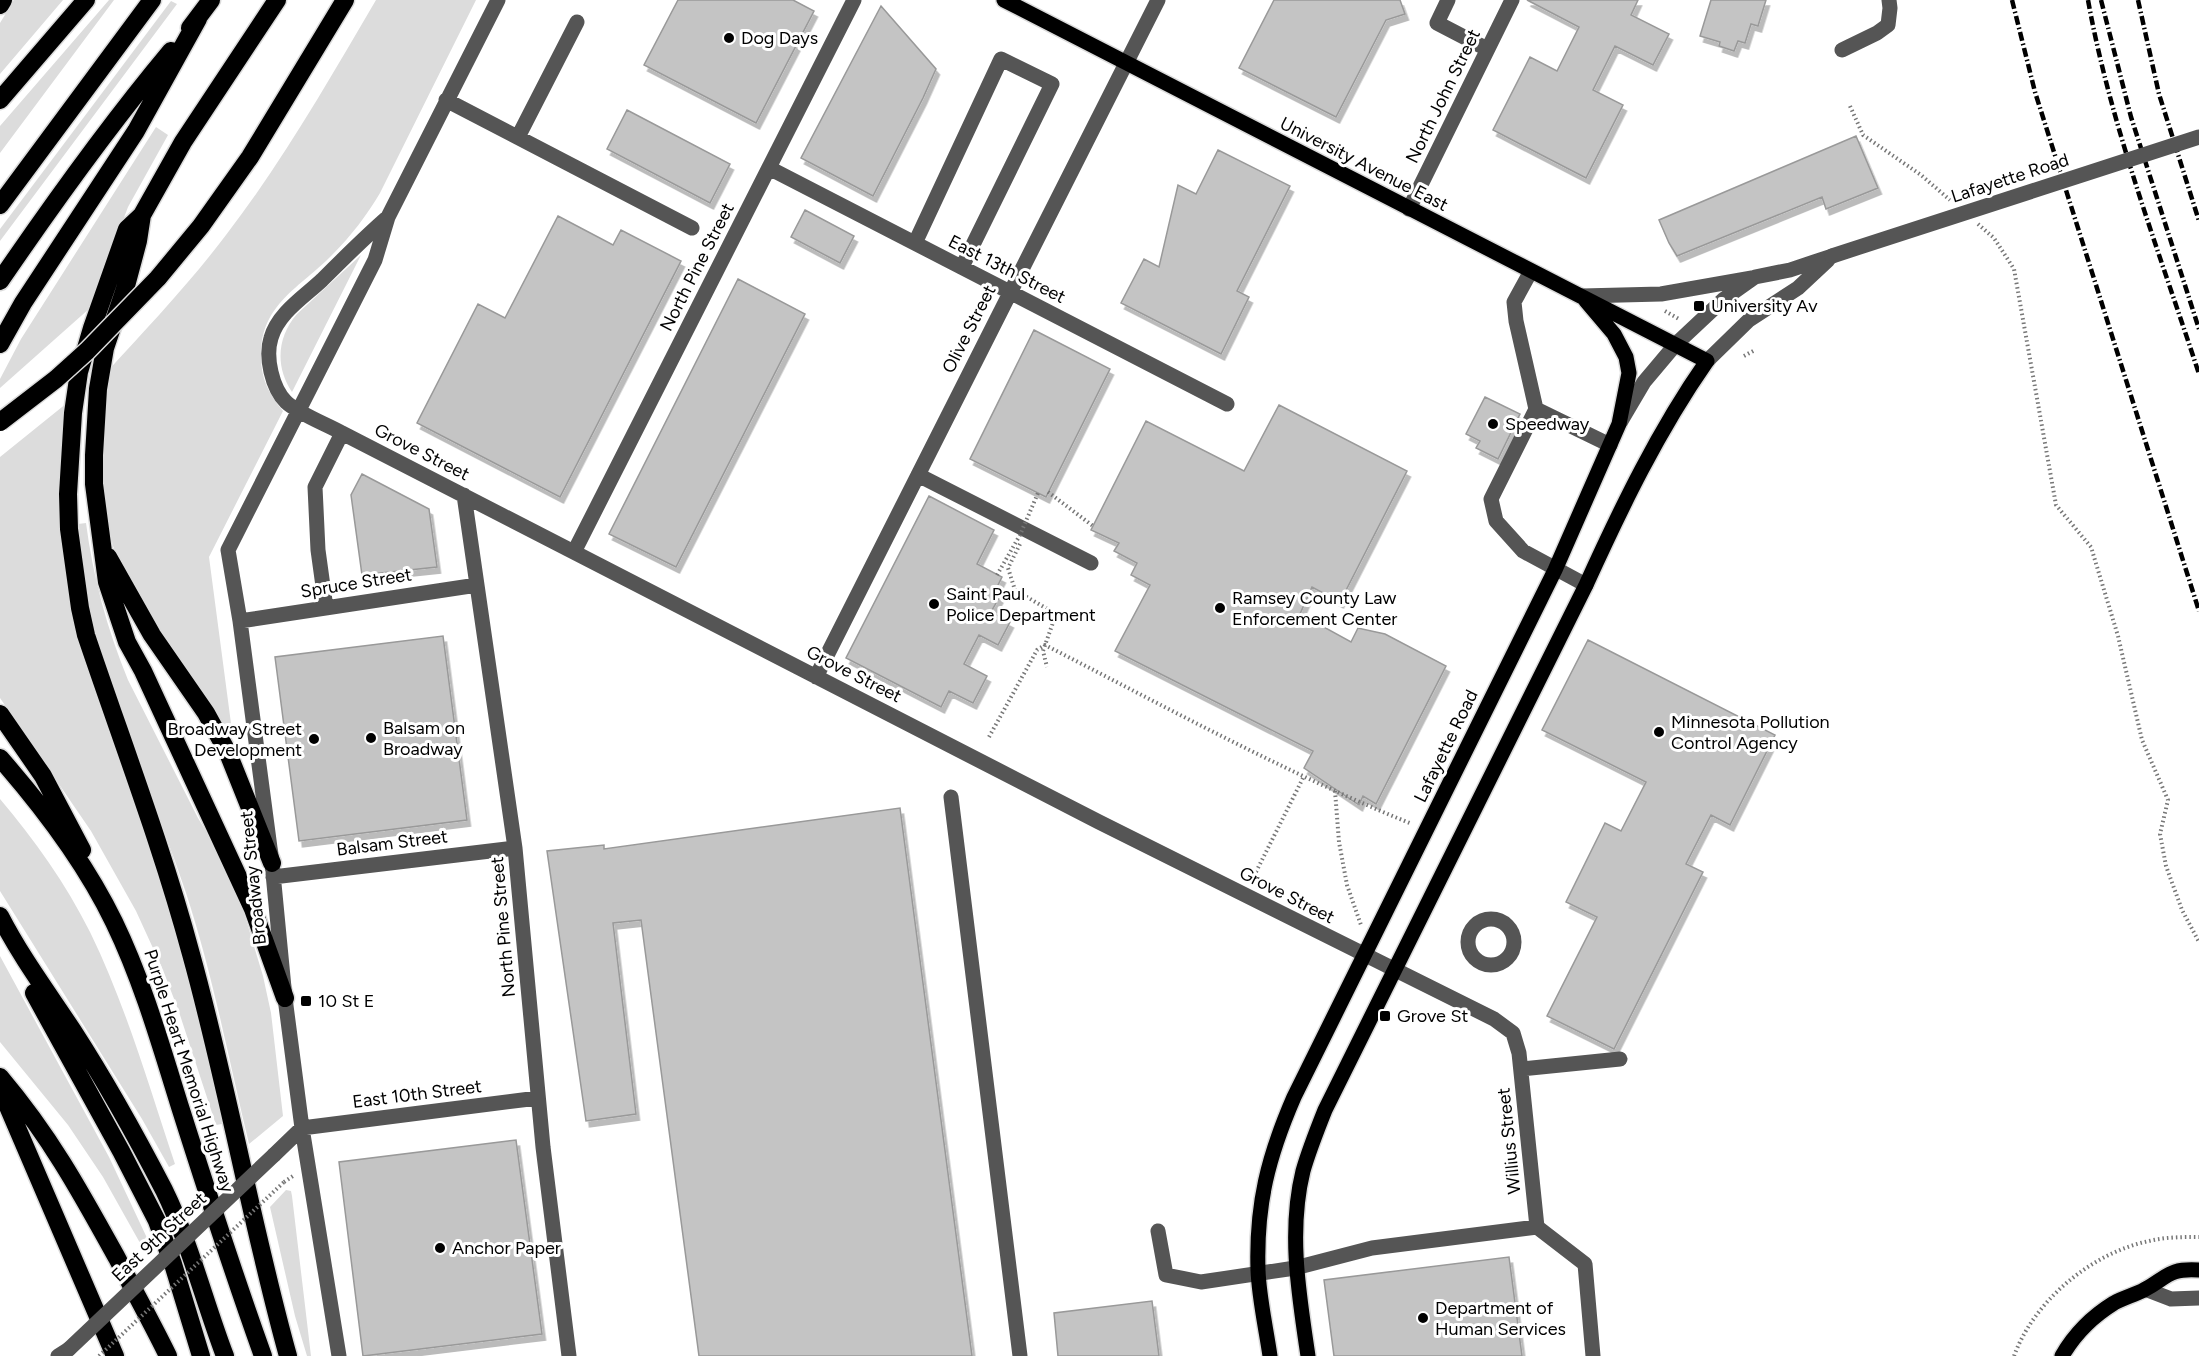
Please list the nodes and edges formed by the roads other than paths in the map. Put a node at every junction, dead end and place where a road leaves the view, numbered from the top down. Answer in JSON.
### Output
{"nodes":[{"id":1,"x":3,"y":0,"type":"edge"},
{"id":2,"x":86,"y":0,"type":"edge"},
{"id":3,"x":152,"y":0,"type":"edge"},
{"id":4,"x":211,"y":0,"type":"edge"},
{"id":5,"x":277,"y":0,"type":"edge"},
{"id":6,"x":345,"y":0,"type":"edge"},
{"id":7,"x":498,"y":0,"type":"edge"},
{"id":8,"x":854,"y":0,"type":"edge"},
{"id":9,"x":1004,"y":0,"type":"edge"},
{"id":10,"x":1158,"y":0,"type":"edge"},
{"id":11,"x":1448,"y":0,"type":"edge"},
{"id":12,"x":1512,"y":0,"type":"edge"},
{"id":13,"x":1888,"y":0,"type":"edge"},
{"id":14,"x":0,"y":5,"type":"edge"},
{"id":15,"x":198,"y":19,"type":"junction"},
{"id":16,"x":577,"y":22,"type":"dead end"},
{"id":17,"x":1487,"y":49,"type":"junction"},
{"id":18,"x":1842,"y":50,"type":"dead end"},
{"id":19,"x":1125,"y":63,"type":"junction"},
{"id":20,"x":0,"y":100,"type":"edge"},
{"id":21,"x":447,"y":100,"type":"junction"},
{"id":22,"x":518,"y":137,"type":"junction"},
{"id":23,"x":2199,"y":137,"type":"edge"},
{"id":24,"x":769,"y":168,"type":"junction"},
{"id":25,"x":0,"y":205,"type":"edge"},
{"id":26,"x":1409,"y":209,"type":"junction"},
{"id":27,"x":142,"y":215,"type":"junction"},
{"id":28,"x":388,"y":217,"type":"junction"},
{"id":29,"x":692,"y":228,"type":"dead end"},
{"id":30,"x":915,"y":243,"type":"junction"},
{"id":31,"x":1832,"y":256,"type":"junction"},
{"id":32,"x":962,"y":267,"type":"junction"},
{"id":33,"x":1531,"y":270,"type":"junction"},
{"id":34,"x":1755,"y":277,"type":"junction"},
{"id":35,"x":0,"y":281,"type":"edge"},
{"id":36,"x":1009,"y":292,"type":"junction"},
{"id":37,"x":1582,"y":296,"type":"junction"},
{"id":38,"x":0,"y":344,"type":"edge"},
{"id":39,"x":1676,"y":344,"type":"junction"},
{"id":40,"x":1707,"y":361,"type":"junction"},
{"id":41,"x":1227,"y":404,"type":"dead end"},
{"id":42,"x":297,"y":409,"type":"junction"},
{"id":43,"x":1536,"y":409,"type":"junction"},
{"id":44,"x":0,"y":422,"type":"edge"},
{"id":45,"x":1619,"y":424,"type":"junction"},
{"id":46,"x":342,"y":433,"type":"junction"},
{"id":47,"x":1610,"y":445,"type":"junction"},
{"id":48,"x":918,"y":475,"type":"junction"},
{"id":49,"x":464,"y":495,"type":"junction"},
{"id":50,"x":103,"y":548,"type":"junction"},
{"id":51,"x":574,"y":552,"type":"junction"},
{"id":52,"x":1091,"y":563,"type":"dead end"},
{"id":53,"x":1555,"y":570,"type":"junction"},
{"id":54,"x":477,"y":585,"type":"junction"},
{"id":55,"x":1586,"y":585,"type":"junction"},
{"id":56,"x":326,"y":608,"type":"junction"},
{"id":57,"x":240,"y":621,"type":"junction"},
{"id":58,"x":816,"y":677,"type":"junction"},
{"id":59,"x":0,"y":714,"type":"edge"},
{"id":60,"x":0,"y":758,"type":"edge"},
{"id":61,"x":951,"y":797,"type":"dead end"},
{"id":62,"x":515,"y":848,"type":"junction"},
{"id":63,"x":272,"y":870,"type":"junction"},
{"id":64,"x":0,"y":916,"type":"edge"},
{"id":65,"x":0,"y":931,"type":"edge"},
{"id":66,"x":127,"y":950,"type":"junction"},
{"id":67,"x":1365,"y":956,"type":"junction"},
{"id":68,"x":1395,"y":971,"type":"junction"},
{"id":69,"x":285,"y":998,"type":"junction"},
{"id":70,"x":1620,"y":1059,"type":"dead end"},
{"id":71,"x":1521,"y":1069,"type":"junction"},
{"id":72,"x":0,"y":1077,"type":"edge"},
{"id":73,"x":0,"y":1088,"type":"edge"},
{"id":74,"x":538,"y":1098,"type":"junction"},
{"id":75,"x":302,"y":1128,"type":"junction"},
{"id":76,"x":1537,"y":1227,"type":"junction"},
{"id":77,"x":1158,"y":1231,"type":"dead end"},
{"id":78,"x":1295,"y":1268,"type":"junction"},
{"id":79,"x":2199,"y":1270,"type":"edge"},
{"id":80,"x":1258,"y":1272,"type":"junction"},
{"id":81,"x":2145,"y":1289,"type":"junction"},
{"id":82,"x":2199,"y":1298,"type":"edge"},
{"id":83,"x":63,"y":1352,"type":"edge"},
{"id":84,"x":115,"y":1356,"type":"edge"},
{"id":85,"x":168,"y":1356,"type":"edge"},
{"id":86,"x":201,"y":1356,"type":"edge"},
{"id":87,"x":225,"y":1356,"type":"edge"},
{"id":88,"x":263,"y":1356,"type":"edge"},
{"id":89,"x":288,"y":1356,"type":"edge"},
{"id":90,"x":339,"y":1356,"type":"edge"},
{"id":91,"x":569,"y":1356,"type":"edge"},
{"id":92,"x":1020,"y":1356,"type":"edge"},
{"id":93,"x":1270,"y":1356,"type":"edge"},
{"id":94,"x":1308,"y":1356,"type":"edge"},
{"id":95,"x":1593,"y":1356,"type":"edge"},
{"id":96,"x":2062,"y":1356,"type":"edge"}],
"edges":[{"from":1,"to":14,"type":"highway"},
{"from":2,"to":20,"type":"highway"},
{"from":3,"to":25,"type":"highway"},
{"from":4,"to":15,"type":"highway"},
{"from":5,"to":27,"type":"highway"},
{"from":6,"to":44,"type":"highway","bridge":true},
{"from":7,"to":21,"type":"street"},
{"from":8,"to":24,"type":"street","name":"North Pine Street"},
{"from":9,"to":19,"type":"main road","name":"University Avenue East"},
{"from":10,"to":19,"type":"street","name":"Olive Street"},
{"from":11,"to":17,"type":"street"},
{"from":12,"to":17,"type":"street","name":"North John Street"},
{"from":13,"to":18,"type":"street"},
{"from":15,"to":35,"type":"highway"},
{"from":15,"to":38,"type":"highway"},
{"from":16,"to":22,"type":"street"},
{"from":17,"to":26,"type":"street","name":"North John Street"},
{"from":19,"to":26,"type":"main road","name":"University Avenue East"},
{"from":19,"to":36,"type":"street","name":"Olive Street"},
{"from":21,"to":22,"type":"street"},
{"from":21,"to":28,"type":"street"},
{"from":22,"to":29,"type":"street"},
{"from":23,"to":31,"type":"street","name":"Lafayette Road","bridge":true},
{"from":24,"to":30,"type":"street","name":"East 13th Street"},
{"from":24,"to":51,"type":"street","name":"North Pine Street"},
{"from":26,"to":33,"type":"main road","name":"University Avenue East"},
{"from":27,"to":50,"type":"highway"},
{"from":27,"to":89,"type":"highway"},
{"from":28,"to":42,"type":"street","name":"Broadway Street"},
{"from":28,"to":42,"type":"street","name":"Grove Street"},
{"from":30,"to":32,"type":"street","name":"East 13th Street"},
{"from":30,"to":32,"type":"street"},
{"from":31,"to":34,"type":"street","name":"Lafayette Road"},
{"from":31,"to":40,"type":"street","name":"Lafayette Road"},
{"from":32,"to":36,"type":"street","name":"East 13th Street"},
{"from":33,"to":37,"type":"main road","name":"University Avenue East"},
{"from":33,"to":43,"type":"street"},
{"from":34,"to":37,"type":"street"},
{"from":34,"to":39,"type":"street","name":"Lafayette Road"},
{"from":36,"to":41,"type":"street","name":"East 13th Street"},
{"from":36,"to":48,"type":"street","name":"Olive Street"},
{"from":37,"to":39,"type":"main road","name":"University Avenue East"},
{"from":37,"to":45,"type":"main road"},
{"from":39,"to":40,"type":"main road","name":"University Avenue East"},
{"from":39,"to":45,"type":"street","name":"Lafayette Road"},
{"from":40,"to":55,"type":"main road","name":"Lafayette Road"},
{"from":42,"to":46,"type":"street","name":"Grove Street"},
{"from":42,"to":57,"type":"street","name":"Broadway Street"},
{"from":43,"to":47,"type":"street"},
{"from":43,"to":53,"type":"street"},
{"from":45,"to":47,"type":"main road","name":"Lafayette Road"},
{"from":46,"to":49,"type":"street","name":"Grove Street"},
{"from":46,"to":56,"type":"street"},
{"from":47,"to":53,"type":"main road","name":"Lafayette Road"},
{"from":48,"to":52,"type":"street"},
{"from":48,"to":58,"type":"street","name":"Olive Street"},
{"from":49,"to":51,"type":"street","name":"Grove Street"},
{"from":49,"to":54,"type":"street","name":"North Pine Street"},
{"from":50,"to":63,"type":"highway"},
{"from":50,"to":69,"type":"highway"},
{"from":51,"to":58,"type":"street","name":"Grove Street"},
{"from":53,"to":55,"type":"street"},
{"from":53,"to":67,"type":"main road","name":"Lafayette Road"},
{"from":54,"to":56,"type":"street","name":"Spruce Street"},
{"from":54,"to":62,"type":"street","name":"North Pine Street"},
{"from":55,"to":68,"type":"main road","name":"Lafayette Road"},
{"from":56,"to":57,"type":"street","name":"Spruce Street"},
{"from":57,"to":63,"type":"street","name":"Broadway Street"},
{"from":58,"to":67,"type":"street","name":"Grove Street"},
{"from":59,"to":66,"type":"highway"},
{"from":60,"to":66,"type":"highway","name":"Purple Heart Memorial Highway"},
{"from":61,"to":92,"type":"street"},
{"from":62,"to":63,"type":"street","name":"Balsam Street"},
{"from":62,"to":74,"type":"street","name":"North Pine Street"},
{"from":63,"to":69,"type":"street","name":"Broadway Street"},
{"from":64,"to":87,"type":"highway"},
{"from":65,"to":86,"type":"highway"},
{"from":66,"to":88,"type":"highway","name":"Purple Heart Memorial Highway"},
{"from":67,"to":68,"type":"street","name":"Grove Street"},
{"from":67,"to":80,"type":"main road","name":"Lafayette Road"},
{"from":68,"to":71,"type":"street","name":"Willius Street"},
{"from":68,"to":78,"type":"main road","name":"Lafayette Road"},
{"from":69,"to":75,"type":"street","name":"Broadway Street"},
{"from":70,"to":71,"type":"street"},
{"from":71,"to":76,"type":"street","name":"Willius Street"},
{"from":72,"to":85,"type":"highway"},
{"from":73,"to":84,"type":"highway"},
{"from":74,"to":75,"type":"street","name":"East 10th Street"},
{"from":74,"to":91,"type":"street","name":"North Pine Street"},
{"from":75,"to":83,"type":"street","name":"East 9th Street","bridge":true},
{"from":75,"to":90,"type":"street","name":"Broadway Street"},
{"from":76,"to":78,"type":"street"},
{"from":76,"to":95,"type":"street"},
{"from":77,"to":80,"type":"street"},
{"from":78,"to":80,"type":"street"},
{"from":78,"to":94,"type":"main road","name":"Lafayette Road"},
{"from":79,"to":81,"type":"main road"},
{"from":80,"to":93,"type":"main road","name":"Lafayette Road"},
{"from":81,"to":82,"type":"street"},
{"from":81,"to":96,"type":"main road"}]}
